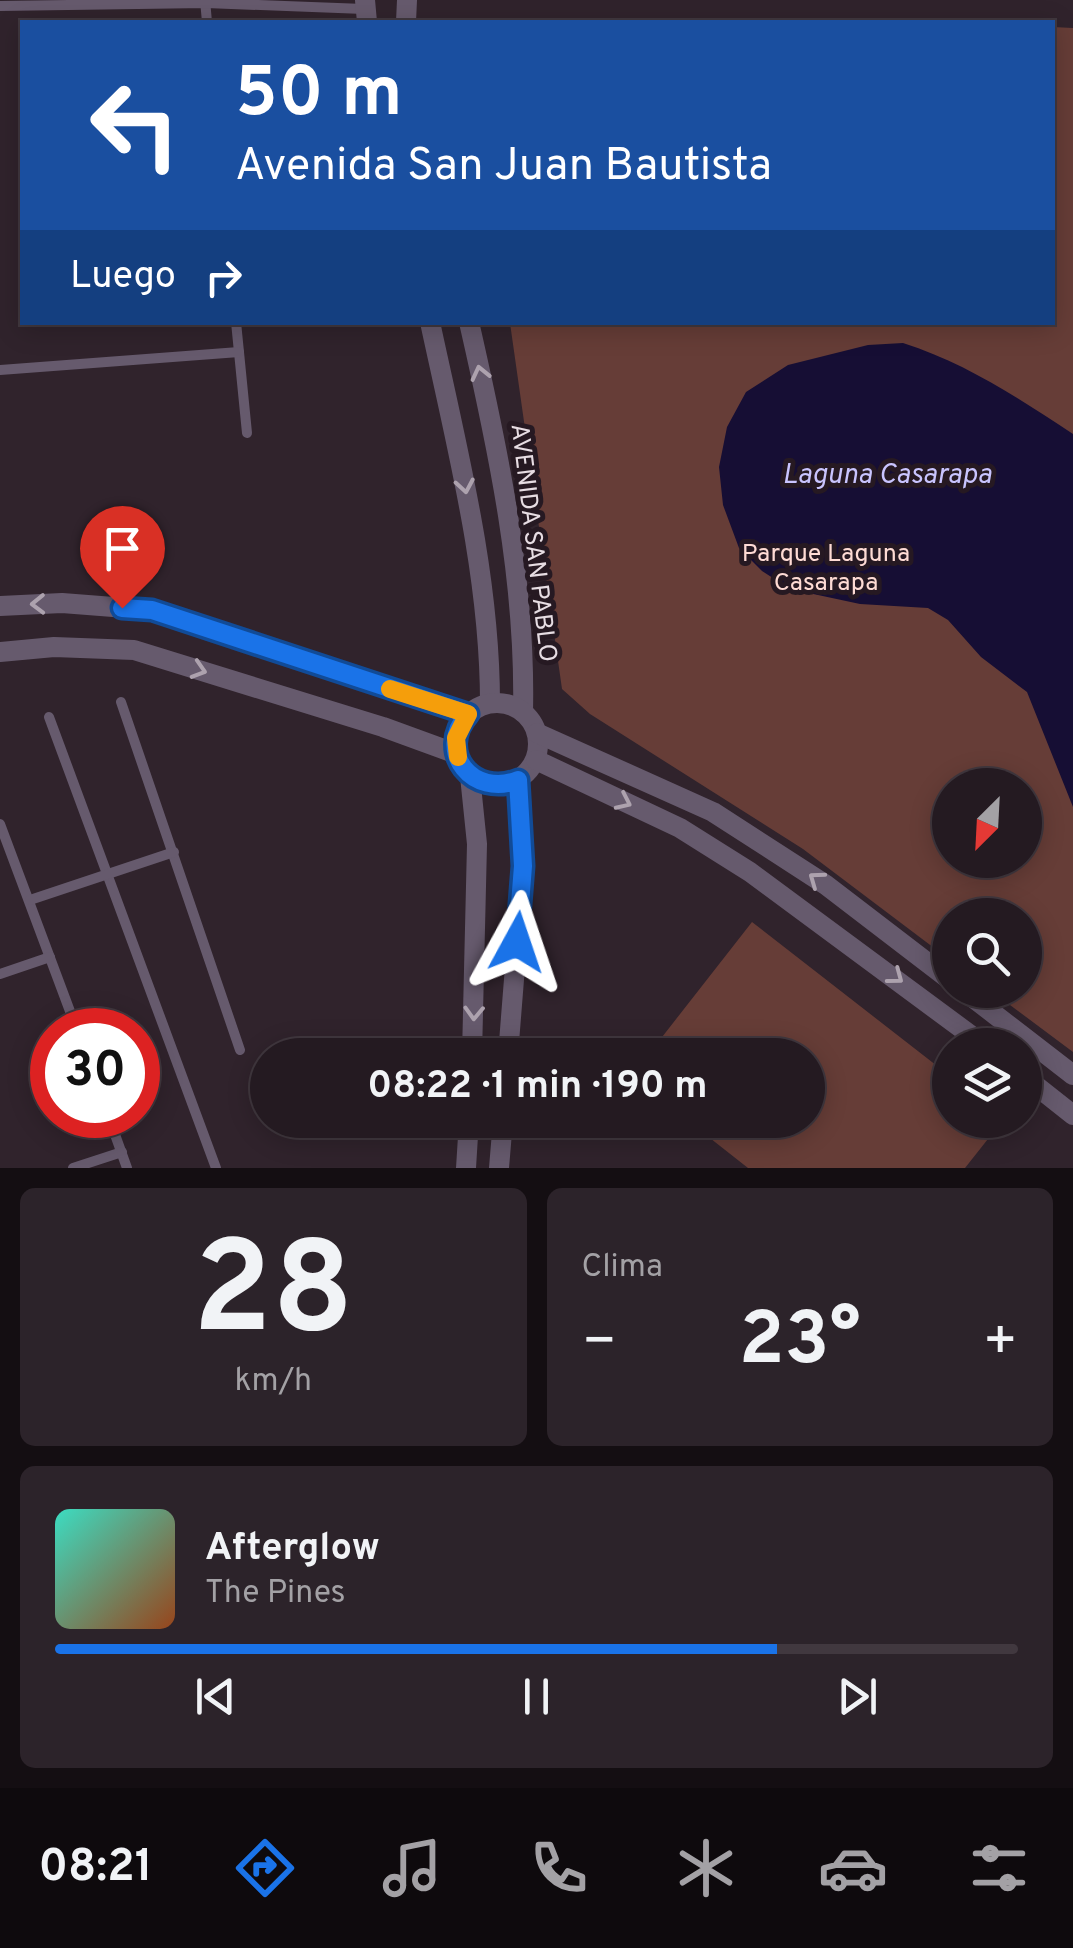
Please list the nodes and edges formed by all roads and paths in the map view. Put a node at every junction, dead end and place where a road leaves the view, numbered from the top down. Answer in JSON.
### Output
{"nodes":[{"id":1,"x":206,"y":2,"type":"edge"},
{"id":2,"x":0,"y":6,"type":"edge"},
{"id":3,"x":365,"y":11,"type":"edge"},
{"id":4,"x":236,"y":325,"type":"edge"},
{"id":5,"x":431,"y":325,"type":"edge"},
{"id":6,"x":470,"y":325,"type":"edge"},
{"id":7,"x":238,"y":352,"type":"junction"},
{"id":8,"x":0,"y":370,"type":"edge"},
{"id":9,"x":247,"y":434,"type":"dead end"},
{"id":10,"x":0,"y":606,"type":"edge"},
{"id":11,"x":0,"y":652,"type":"edge"},
{"id":12,"x":121,"y":702,"type":"dead end"},
{"id":13,"x":490,"y":703,"type":"junction"},
{"id":14,"x":524,"y":712,"type":"junction"},
{"id":15,"x":468,"y":714,"type":"junction"},
{"id":16,"x":50,"y":717,"type":"dead end"},
{"id":17,"x":537,"y":733,"type":"junction"},
{"id":18,"x":456,"y":754,"type":"junction"},
{"id":19,"x":536,"y":760,"type":"junction"},
{"id":20,"x":470,"y":776,"type":"junction"},
{"id":21,"x":518,"y":780,"type":"junction"},
{"id":22,"x":0,"y":824,"type":"edge"},
{"id":23,"x":174,"y":852,"type":"junction"},
{"id":24,"x":110,"y":875,"type":"junction"},
{"id":25,"x":30,"y":900,"type":"junction"},
{"id":26,"x":50,"y":957,"type":"junction"},
{"id":27,"x":932,"y":967,"type":"edge"},
{"id":28,"x":0,"y":974,"type":"edge"},
{"id":29,"x":69,"y":1008,"type":"edge"},
{"id":30,"x":986,"y":1008,"type":"edge"},
{"id":31,"x":961,"y":1028,"type":"edge"},
{"id":32,"x":472,"y":1038,"type":"edge"},
{"id":33,"x":509,"y":1038,"type":"edge"},
{"id":34,"x":240,"y":1050,"type":"dead end"},
{"id":35,"x":1073,"y":1075,"type":"edge"},
{"id":36,"x":1042,"y":1090,"type":"edge"},
{"id":37,"x":1073,"y":1115,"type":"edge"},
{"id":38,"x":117,"y":1138,"type":"edge"},
{"id":39,"x":468,"y":1138,"type":"edge"},
{"id":40,"x":502,"y":1138,"type":"edge"},
{"id":41,"x":122,"y":1152,"type":"junction"},
{"id":42,"x":73,"y":1168,"type":"edge"},
{"id":43,"x":128,"y":1168,"type":"edge"},
{"id":44,"x":216,"y":1168,"type":"edge"},
{"id":45,"x":466,"y":1168,"type":"edge"},
{"id":46,"x":499,"y":1168,"type":"edge"}],
"edges":[{"from":1,"to":2,"type":"lane"},
{"from":1,"to":3,"type":"lane"},
{"from":4,"to":7,"type":"lane"},
{"from":5,"to":13,"type":"street","one_way":true},
{"from":14,"to":6,"type":"street","name":"AVENIDA SAN PABLO","one_way":true},
{"from":7,"to":8,"type":"lane"},
{"from":7,"to":9,"type":"lane"},
{"from":15,"to":10,"type":"street","one_way":true},
{"from":11,"to":18,"type":"street","one_way":true},
{"from":12,"to":23,"type":"lane"},
{"from":13,"to":14,"type":"street"},
{"from":13,"to":15,"type":"street"},
{"from":14,"to":17,"type":"street"},
{"from":15,"to":18,"type":"street"},
{"from":16,"to":24,"type":"lane"},
{"from":17,"to":19,"type":"street"},
{"from":27,"to":17,"type":"street","one_way":true},
{"from":18,"to":20,"type":"street"},
{"from":19,"to":21,"type":"street"},
{"from":19,"to":31,"type":"street","one_way":true},
{"from":20,"to":21,"type":"street"},
{"from":20,"to":32,"type":"street","one_way":true},
{"from":21,"to":33,"type":"street"},
{"from":22,"to":25,"type":"lane"},
{"from":23,"to":24,"type":"lane"},
{"from":23,"to":34,"type":"lane"},
{"from":24,"to":25,"type":"lane"},
{"from":24,"to":44,"type":"lane"},
{"from":25,"to":26,"type":"lane"},
{"from":26,"to":28,"type":"lane"},
{"from":26,"to":29,"type":"lane"},
{"from":30,"to":35,"type":"street"},
{"from":36,"to":37,"type":"street"},
{"from":38,"to":41,"type":"lane"},
{"from":39,"to":45,"type":"street"},
{"from":40,"to":46,"type":"street"},
{"from":41,"to":42,"type":"lane"},
{"from":41,"to":43,"type":"lane"}]}
